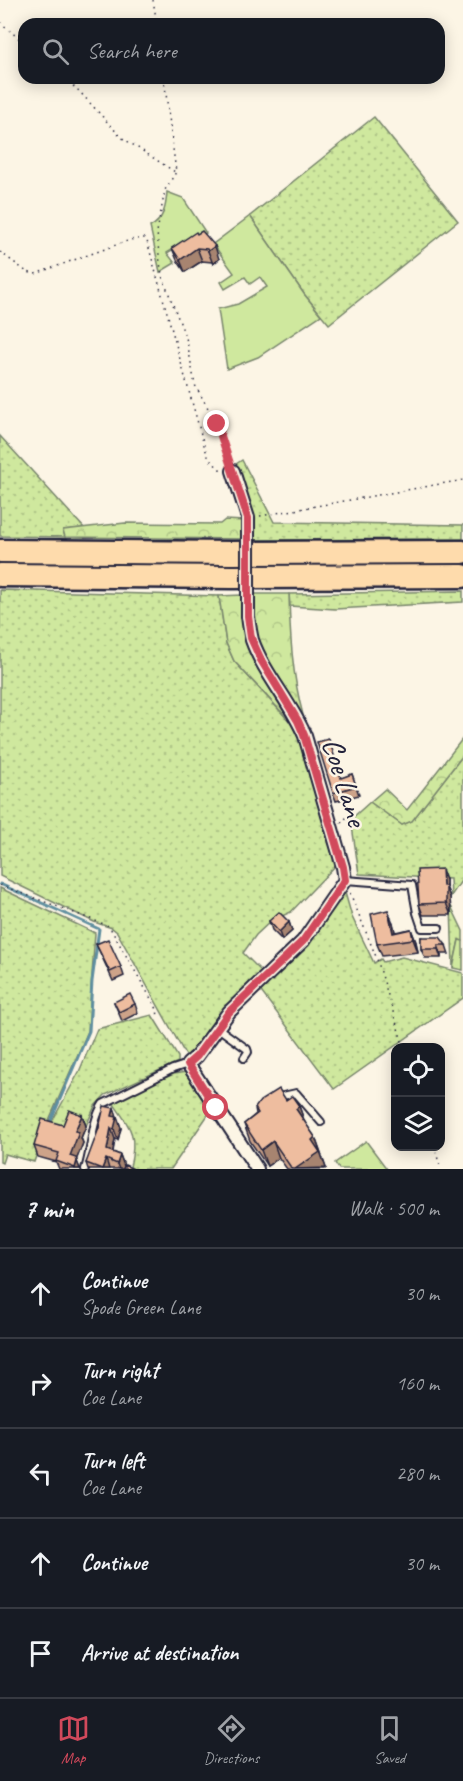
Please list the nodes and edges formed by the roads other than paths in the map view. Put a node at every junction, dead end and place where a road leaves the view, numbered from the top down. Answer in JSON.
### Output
{"nodes":[{"id":1,"x":234,"y":472,"type":"road end"},
{"id":2,"x":0,"y":551,"type":"edge"},
{"id":3,"x":463,"y":552,"type":"edge"},
{"id":4,"x":0,"y":575,"type":"edge"},
{"id":5,"x":463,"y":576,"type":"edge"},
{"id":6,"x":345,"y":880,"type":"junction"},
{"id":7,"x":439,"y":928,"type":"dead end"},
{"id":8,"x":218,"y":1028,"type":"junction"},
{"id":9,"x":244,"y":1058,"type":"dead end"},
{"id":10,"x":188,"y":1064,"type":"junction"},
{"id":11,"x":275,"y":1103,"type":"edge"},
{"id":12,"x":321,"y":1122,"type":"dead end"},
{"id":13,"x":85,"y":1169,"type":"edge"},
{"id":14,"x":257,"y":1169,"type":"edge"}],
"edges":[{"from":1,"to":6,"type":"street","name":"Coe Lane","bridge":true},
{"from":2,"to":3,"type":"highway"},
{"from":4,"to":5,"type":"highway"},
{"from":6,"to":7,"type":"lane"},
{"from":6,"to":8,"type":"street"},
{"from":8,"to":9,"type":"lane"},
{"from":8,"to":10,"type":"street"},
{"from":10,"to":13,"type":"lane"},
{"from":10,"to":14,"type":"street"},
{"from":11,"to":12,"type":"lane"}]}
